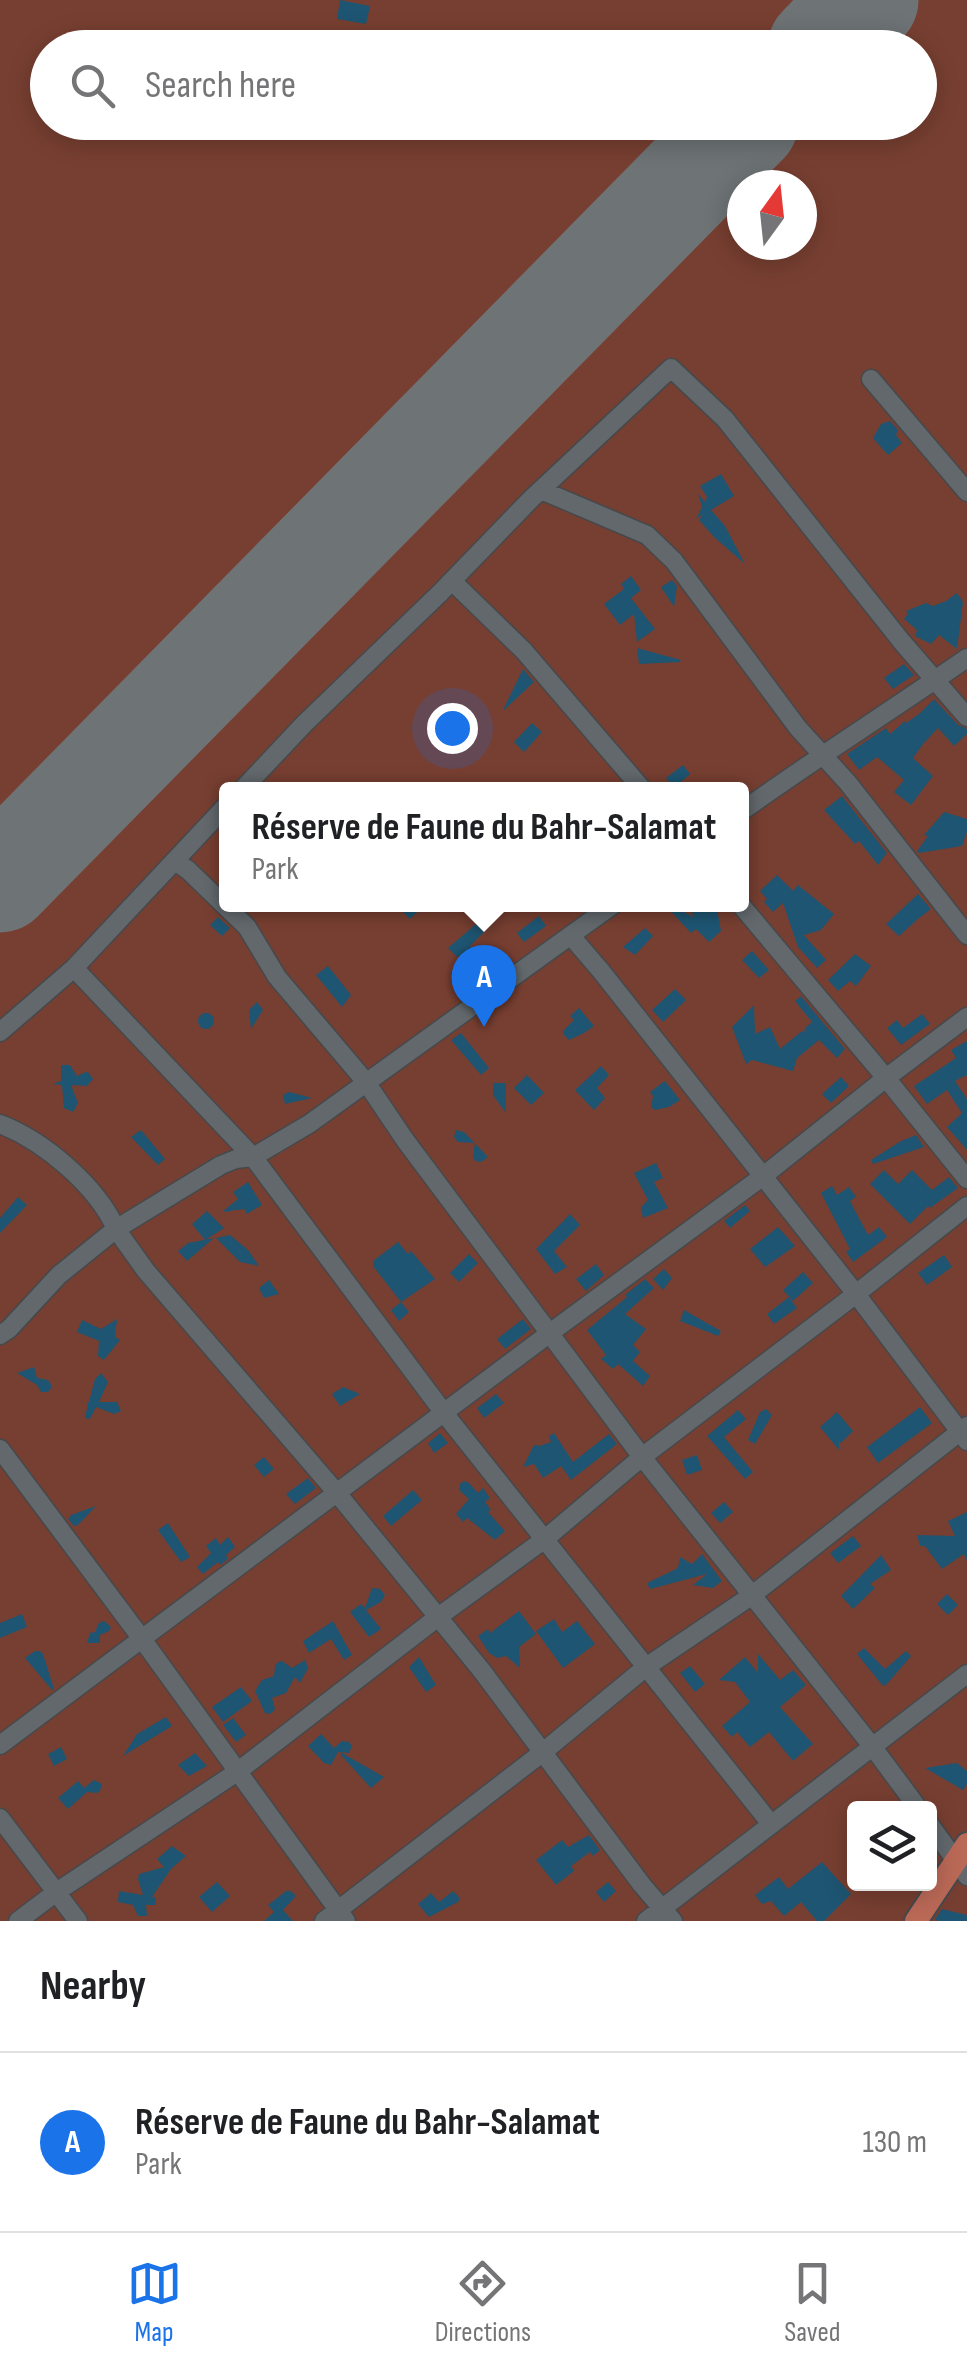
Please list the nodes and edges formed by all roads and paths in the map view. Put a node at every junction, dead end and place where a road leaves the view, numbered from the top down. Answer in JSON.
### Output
{"nodes":[{"id":1,"x":871,"y":379,"type":"dead end"},
{"id":2,"x":541,"y":490,"type":"junction"},
{"id":3,"x":967,"y":492,"type":"edge"},
{"id":4,"x":452,"y":581,"type":"junction"},
{"id":5,"x":967,"y":658,"type":"edge"},
{"id":6,"x":936,"y":680,"type":"junction"},
{"id":7,"x":967,"y":717,"type":"edge"},
{"id":8,"x":820,"y":755,"type":"junction"},
{"id":9,"x":250,"y":782,"type":"edge"},
{"id":10,"x":636,"y":782,"type":"edge"},
{"id":11,"x":749,"y":806,"type":"edge"},
{"id":12,"x":219,"y":814,"type":"edge"},
{"id":13,"x":174,"y":862,"type":"junction"},
{"id":14,"x":219,"y":899,"type":"edge"},
{"id":15,"x":232,"y":912,"type":"edge"},
{"id":16,"x":603,"y":912,"type":"edge"},
{"id":17,"x":747,"y":912,"type":"edge"},
{"id":18,"x":967,"y":935,"type":"edge"},
{"id":19,"x":571,"y":936,"type":"junction"},
{"id":20,"x":74,"y":968,"type":"junction"},
{"id":21,"x":967,"y":1017,"type":"edge"},
{"id":22,"x":0,"y":1032,"type":"edge"},
{"id":23,"x":886,"y":1078,"type":"junction"},
{"id":24,"x":366,"y":1082,"type":"junction"},
{"id":25,"x":0,"y":1124,"type":"edge"},
{"id":26,"x":253,"y":1157,"type":"junction"},
{"id":27,"x":762,"y":1177,"type":"junction"},
{"id":28,"x":967,"y":1180,"type":"edge"},
{"id":29,"x":967,"y":1206,"type":"edge"},
{"id":30,"x":116,"y":1229,"type":"junction"},
{"id":31,"x":856,"y":1294,"type":"junction"},
{"id":32,"x":549,"y":1333,"type":"junction"},
{"id":33,"x":0,"y":1335,"type":"edge"},
{"id":34,"x":444,"y":1414,"type":"junction"},
{"id":35,"x":964,"y":1433,"type":"edge"},
{"id":36,"x":0,"y":1449,"type":"edge"},
{"id":37,"x":642,"y":1458,"type":"junction"},
{"id":38,"x":337,"y":1493,"type":"junction"},
{"id":39,"x":545,"y":1540,"type":"junction"},
{"id":40,"x":751,"y":1596,"type":"junction"},
{"id":41,"x":438,"y":1618,"type":"junction"},
{"id":42,"x":142,"y":1639,"type":"junction"},
{"id":43,"x":646,"y":1667,"type":"junction"},
{"id":44,"x":967,"y":1674,"type":"edge"},
{"id":45,"x":0,"y":1744,"type":"edge"},
{"id":46,"x":872,"y":1746,"type":"junction"},
{"id":47,"x":543,"y":1752,"type":"junction"},
{"id":48,"x":237,"y":1772,"type":"junction"},
{"id":49,"x":913,"y":1801,"type":"edge"},
{"id":50,"x":0,"y":1818,"type":"edge"},
{"id":51,"x":772,"y":1824,"type":"junction"},
{"id":52,"x":937,"y":1833,"type":"edge"},
{"id":53,"x":963,"y":1861,"type":"edge"},
{"id":54,"x":56,"y":1893,"type":"junction"},
{"id":55,"x":667,"y":1915,"type":"edge"},
{"id":56,"x":336,"y":1918,"type":"edge"},
{"id":57,"x":18,"y":1921,"type":"edge"},
{"id":58,"x":78,"y":1921,"type":"edge"},
{"id":59,"x":646,"y":1921,"type":"edge"},
{"id":60,"x":916,"y":1921,"type":"edge"}],
"edges":[{"from":1,"to":3,"type":"street"},
{"from":2,"to":4,"type":"street"},
{"from":2,"to":6,"type":"street"},
{"from":2,"to":8,"type":"street"},
{"from":4,"to":9,"type":"street"},
{"from":4,"to":10,"type":"street"},
{"from":5,"to":6,"type":"street"},
{"from":6,"to":7,"type":"street"},
{"from":6,"to":8,"type":"street"},
{"from":8,"to":11,"type":"street"},
{"from":8,"to":18,"type":"street"},
{"from":12,"to":13,"type":"street"},
{"from":13,"to":14,"type":"street"},
{"from":13,"to":20,"type":"street"},
{"from":15,"to":24,"type":"street"},
{"from":16,"to":19,"type":"street"},
{"from":17,"to":23,"type":"street"},
{"from":19,"to":24,"type":"street"},
{"from":19,"to":27,"type":"street"},
{"from":20,"to":22,"type":"street"},
{"from":20,"to":26,"type":"street"},
{"from":21,"to":23,"type":"street"},
{"from":23,"to":27,"type":"street"},
{"from":23,"to":28,"type":"street"},
{"from":24,"to":26,"type":"street"},
{"from":24,"to":32,"type":"street"},
{"from":25,"to":30,"type":"street"},
{"from":26,"to":30,"type":"street"},
{"from":26,"to":34,"type":"street"},
{"from":27,"to":31,"type":"street"},
{"from":27,"to":32,"type":"street"},
{"from":29,"to":31,"type":"street"},
{"from":30,"to":33,"type":"street"},
{"from":30,"to":38,"type":"street"},
{"from":31,"to":35,"type":"street"},
{"from":31,"to":37,"type":"street"},
{"from":32,"to":34,"type":"street"},
{"from":32,"to":37,"type":"street"},
{"from":34,"to":38,"type":"street"},
{"from":34,"to":39,"type":"street"},
{"from":35,"to":40,"type":"street"},
{"from":36,"to":42,"type":"street"},
{"from":37,"to":39,"type":"street"},
{"from":37,"to":40,"type":"street"},
{"from":38,"to":41,"type":"street"},
{"from":38,"to":42,"type":"street"},
{"from":39,"to":41,"type":"street"},
{"from":39,"to":43,"type":"street"},
{"from":40,"to":43,"type":"street"},
{"from":40,"to":46,"type":"street"},
{"from":41,"to":47,"type":"street"},
{"from":41,"to":48,"type":"street"},
{"from":42,"to":45,"type":"street"},
{"from":42,"to":48,"type":"street"},
{"from":43,"to":47,"type":"street"},
{"from":43,"to":51,"type":"street"},
{"from":44,"to":46,"type":"street"},
{"from":46,"to":49,"type":"street"},
{"from":46,"to":51,"type":"street"},
{"from":47,"to":55,"type":"street"},
{"from":47,"to":56,"type":"street"},
{"from":48,"to":54,"type":"street"},
{"from":48,"to":56,"type":"street"},
{"from":50,"to":54,"type":"street"},
{"from":51,"to":55,"type":"street"},
{"from":52,"to":53,"type":"street"},
{"from":53,"to":60,"type":"main road"},
{"from":54,"to":57,"type":"street"},
{"from":54,"to":58,"type":"street"},
{"from":55,"to":59,"type":"street"}]}
